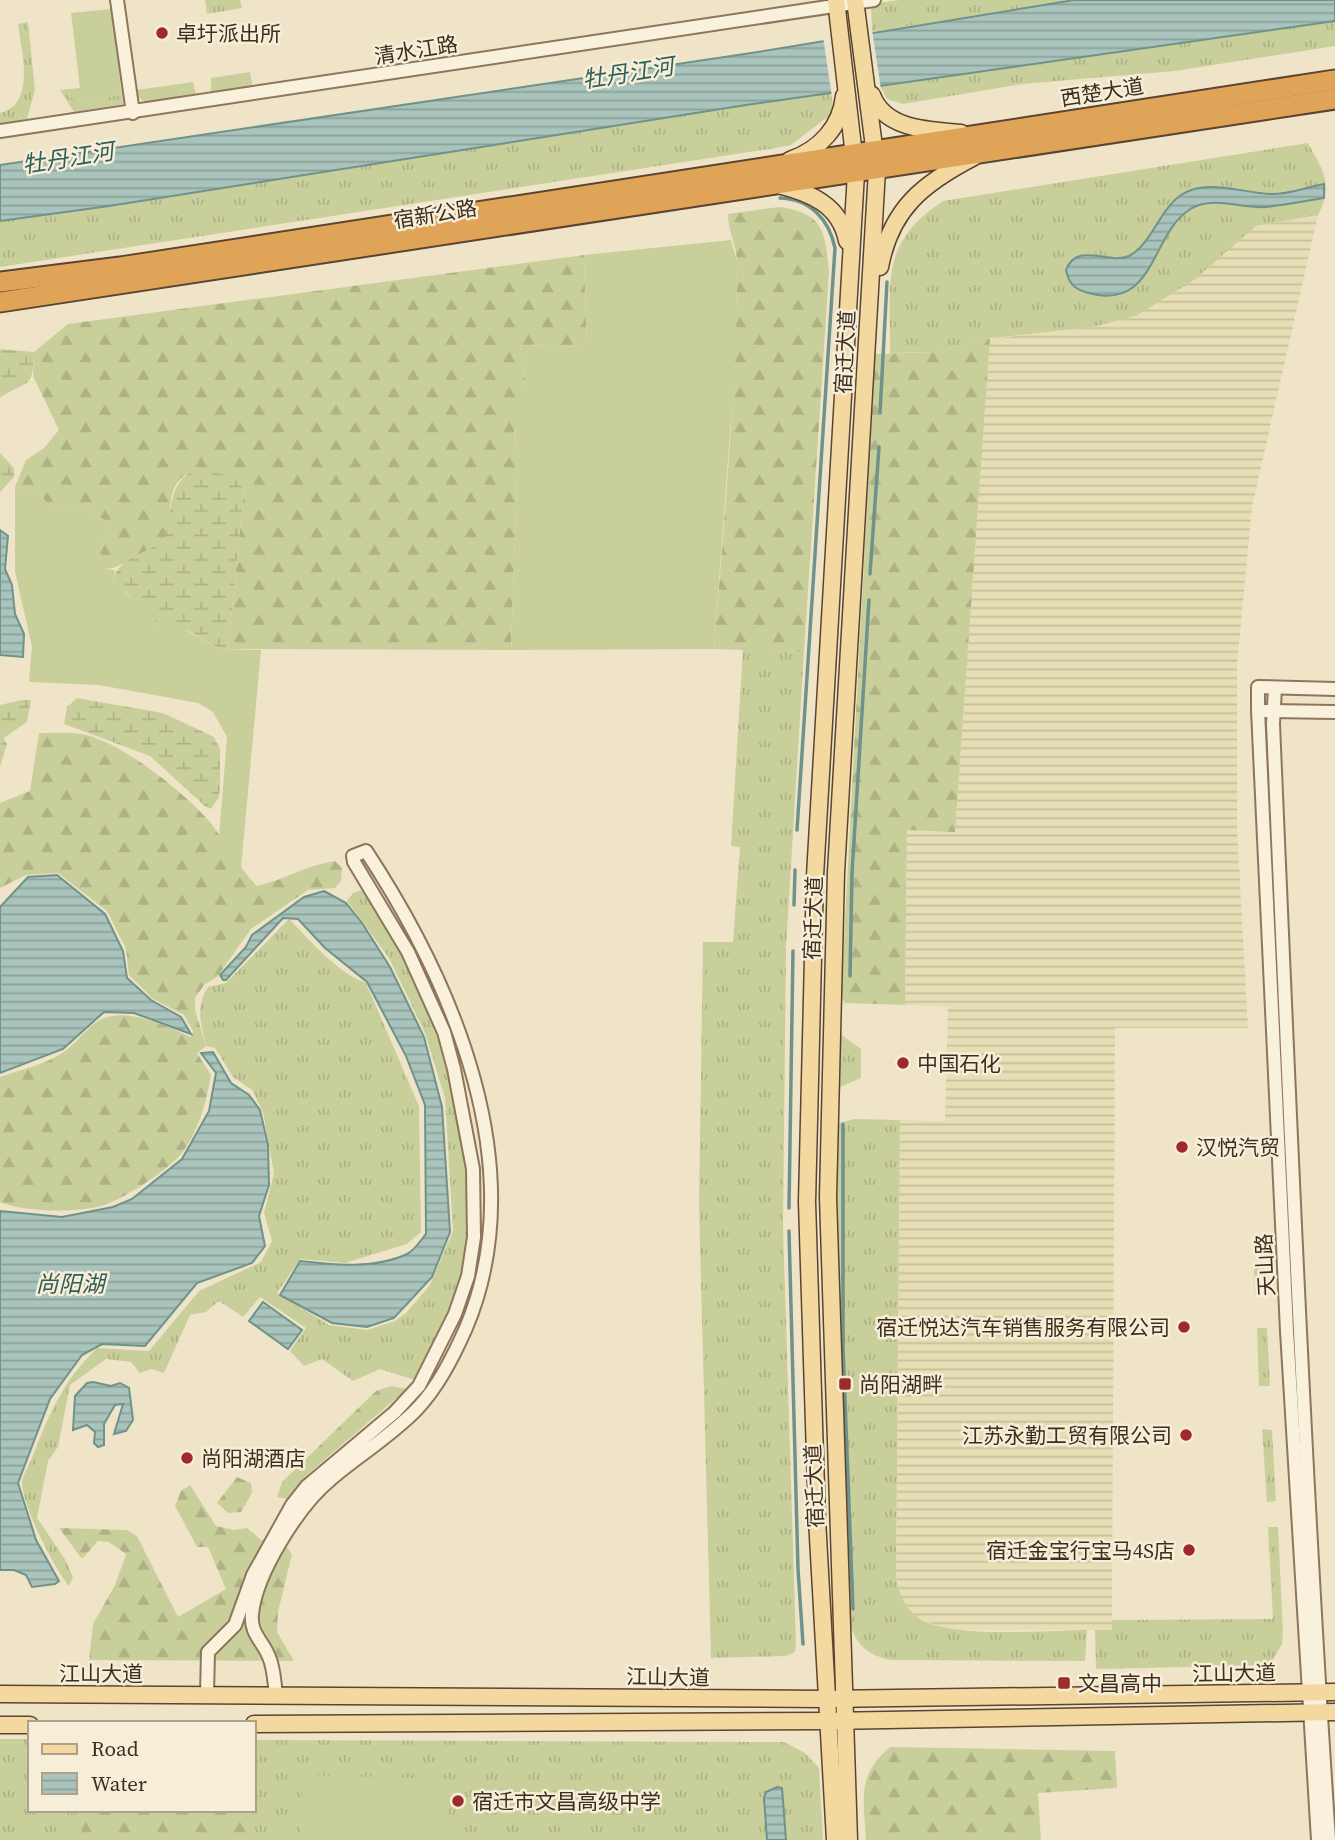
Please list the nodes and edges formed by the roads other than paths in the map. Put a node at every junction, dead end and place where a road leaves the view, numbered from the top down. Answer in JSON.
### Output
{"nodes":[{"id":1,"x":117,"y":0,"type":"edge"},
{"id":2,"x":874,"y":0,"type":"edge"},
{"id":3,"x":856,"y":4,"type":"edge"},
{"id":4,"x":837,"y":6,"type":"edge"},
{"id":5,"x":846,"y":69,"type":"junction"},
{"id":6,"x":1335,"y":79,"type":"edge"},
{"id":7,"x":867,"y":82,"type":"junction"},
{"id":8,"x":1335,"y":99,"type":"edge"},
{"id":9,"x":132,"y":113,"type":"junction"},
{"id":10,"x":0,"y":131,"type":"edge"},
{"id":11,"x":974,"y":134,"type":"junction"},
{"id":12,"x":875,"y":149,"type":"junction"},
{"id":13,"x":853,"y":152,"type":"junction"},
{"id":14,"x":979,"y":154,"type":"junction"},
{"id":15,"x":778,"y":164,"type":"junction"},
{"id":16,"x":877,"y":170,"type":"junction"},
{"id":17,"x":856,"y":173,"type":"junction"},
{"id":18,"x":775,"y":185,"type":"junction"},
{"id":19,"x":851,"y":258,"type":"junction"},
{"id":20,"x":0,"y":282,"type":"edge"},
{"id":21,"x":0,"y":302,"type":"edge"},
{"id":22,"x":868,"y":328,"type":"junction"},
{"id":23,"x":1275,"y":688,"type":"junction"},
{"id":24,"x":1335,"y":688,"type":"edge"},
{"id":25,"x":1258,"y":710,"type":"junction"},
{"id":26,"x":1273,"y":712,"type":"junction"},
{"id":27,"x":1335,"y":712,"type":"edge"},
{"id":28,"x":1312,"y":1692,"type":"junction"},
{"id":29,"x":1335,"y":1692,"type":"edge"},
{"id":30,"x":276,"y":1693,"type":"junction"},
{"id":31,"x":0,"y":1694,"type":"edge"},
{"id":32,"x":207,"y":1694,"type":"junction"},
{"id":33,"x":834,"y":1699,"type":"junction"},
{"id":34,"x":1321,"y":1712,"type":"edge"},
{"id":35,"x":836,"y":1721,"type":"junction"},
{"id":36,"x":256,"y":1724,"type":"edge"},
{"id":37,"x":0,"y":1725,"type":"edge"},
{"id":38,"x":28,"y":1725,"type":"edge"},
{"id":39,"x":835,"y":1840,"type":"edge"},
{"id":40,"x":849,"y":1840,"type":"edge"},
{"id":41,"x":1318,"y":1840,"type":"edge"},
{"id":42,"x":1329,"y":1840,"type":"edge"}],
"edges":[{"from":1,"to":9,"type":"street"},
{"from":2,"to":3,"type":"street"},
{"from":3,"to":4,"type":"street","name":"清水江路"},
{"from":3,"to":7,"type":"main road","name":"宿迁大道"},
{"from":4,"to":5,"type":"main road","name":"宿迁大道"},
{"from":4,"to":9,"type":"street","name":"清水江路"},
{"from":5,"to":13,"type":"main road","name":"宿迁大道"},
{"from":5,"to":15,"type":"main road"},
{"from":6,"to":11,"type":"highway","name":"西楚大道"},
{"from":7,"to":11,"type":"main road"},
{"from":7,"to":12,"type":"main road","name":"宿迁大道"},
{"from":8,"to":14,"type":"highway","name":"西楚大道"},
{"from":9,"to":10,"type":"street","name":"清水江路"},
{"from":11,"to":12,"type":"highway","name":"西楚大道"},
{"from":12,"to":13,"type":"highway","name":"宿新公路"},
{"from":12,"to":16,"type":"main road","name":"宿迁大道"},
{"from":13,"to":15,"type":"highway","name":"宿新公路"},
{"from":13,"to":17,"type":"main road","name":"宿迁大道"},
{"from":14,"to":16,"type":"highway","name":"西楚大道"},
{"from":14,"to":22,"type":"main road"},
{"from":15,"to":20,"type":"highway","name":"宿新公路"},
{"from":16,"to":17,"type":"highway","name":"宿新公路"},
{"from":16,"to":22,"type":"main road","name":"宿迁大道"},
{"from":17,"to":18,"type":"highway","name":"宿新公路"},
{"from":17,"to":19,"type":"main road","name":"宿迁大道"},
{"from":18,"to":19,"type":"main road"},
{"from":18,"to":21,"type":"highway","name":"宿新公路"},
{"from":19,"to":33,"type":"main road","name":"宿迁大道"},
{"from":22,"to":33,"type":"main road","name":"宿迁大道"},
{"from":23,"to":24,"type":"street"},
{"from":23,"to":25,"type":"street","name":"天山路"},
{"from":23,"to":26,"type":"street","name":"天山路"},
{"from":25,"to":26,"type":"street"},
{"from":25,"to":28,"type":"street","name":"天山路"},
{"from":26,"to":27,"type":"street"},
{"from":26,"to":28,"type":"street","name":"天山路"},
{"from":28,"to":29,"type":"main road","name":"江山大道"},
{"from":28,"to":33,"type":"main road","name":"江山大道"},
{"from":28,"to":34,"type":"street","name":"天山路"},
{"from":30,"to":32,"type":"main road","name":"江山大道"},
{"from":30,"to":32,"type":"street"},
{"from":30,"to":33,"type":"main road","name":"江山大道"},
{"from":31,"to":32,"type":"main road","name":"江山大道"},
{"from":33,"to":35,"type":"main road","name":"宿迁大道"},
{"from":34,"to":35,"type":"main road","name":"江山大道"},
{"from":34,"to":41,"type":"street","name":"天山路"},
{"from":34,"to":42,"type":"street","name":"天山路"},
{"from":35,"to":36,"type":"main road","name":"江山大道"},
{"from":35,"to":39,"type":"main road","name":"宿迁大道"},
{"from":35,"to":40,"type":"main road","name":"宿迁大道"},
{"from":37,"to":38,"type":"main road"}]}
